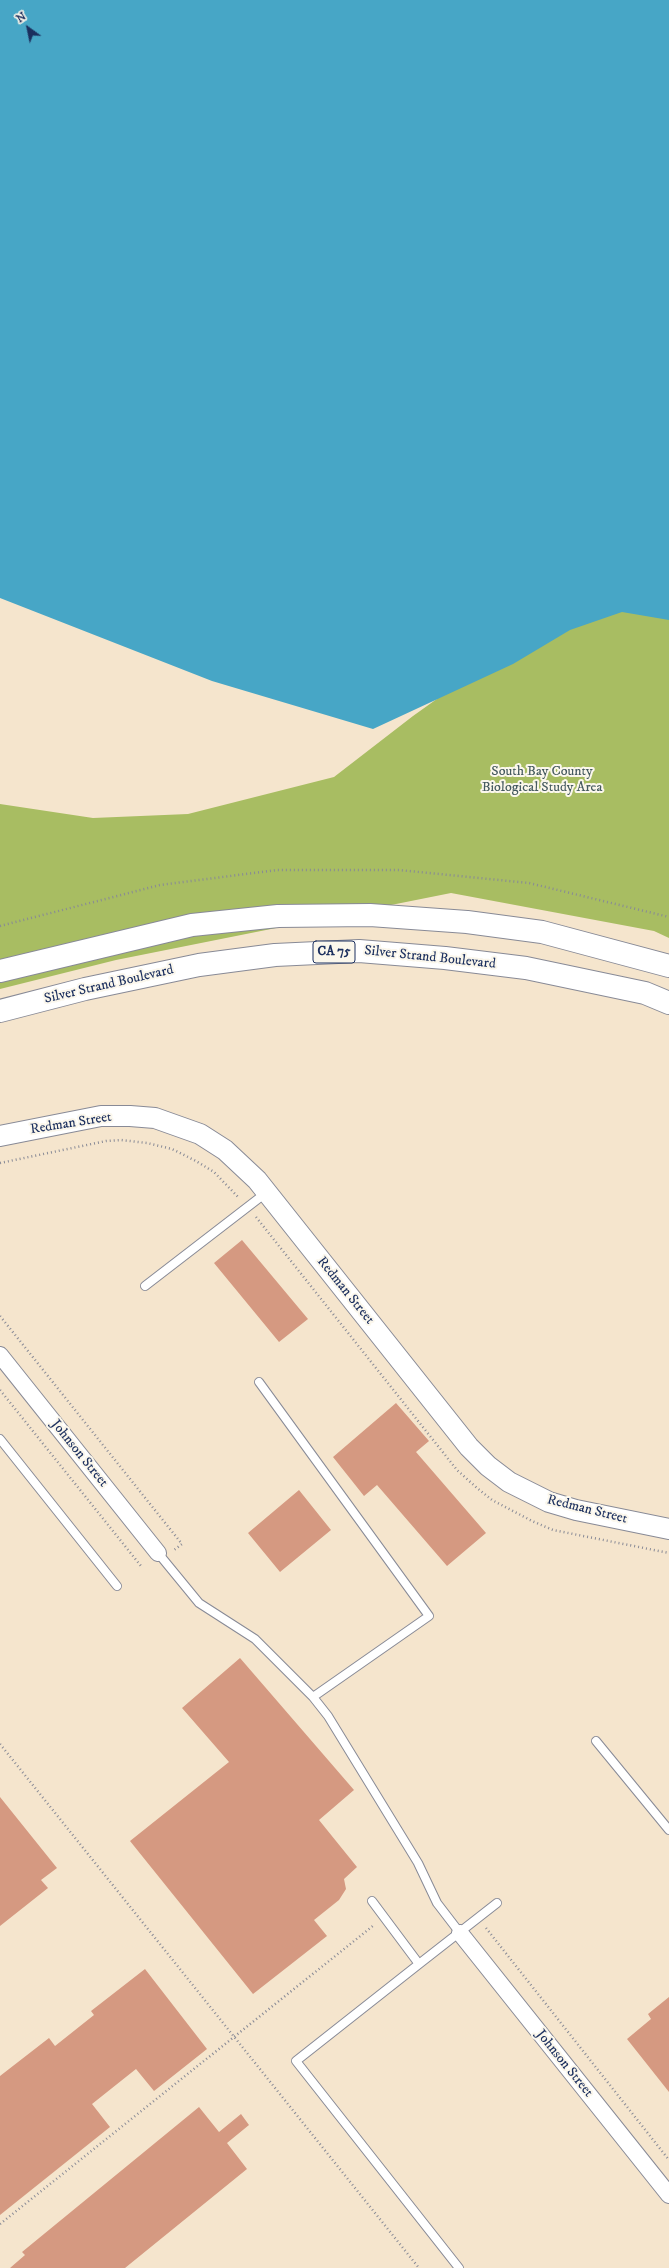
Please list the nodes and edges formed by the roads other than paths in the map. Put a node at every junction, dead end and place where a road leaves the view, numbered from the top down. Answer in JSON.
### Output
{"nodes":[{"id":1,"x":669,"y":966,"type":"edge"},
{"id":2,"x":0,"y":971,"type":"edge"},
{"id":3,"x":669,"y":1003,"type":"edge"},
{"id":4,"x":0,"y":1011,"type":"edge"},
{"id":5,"x":0,"y":1136,"type":"edge"},
{"id":6,"x":267,"y":1192,"type":"junction"},
{"id":7,"x":145,"y":1286,"type":"dead end"},
{"id":8,"x":2,"y":1363,"type":"edge"},
{"id":9,"x":259,"y":1382,"type":"dead end"},
{"id":10,"x":0,"y":1439,"type":"edge"},
{"id":11,"x":669,"y":1529,"type":"edge"},
{"id":12,"x":160,"y":1556,"type":"joint"},
{"id":13,"x":117,"y":1586,"type":"dead end"},
{"id":14,"x":313,"y":1696,"type":"junction"},
{"id":15,"x":596,"y":1741,"type":"dead end"},
{"id":16,"x":669,"y":1830,"type":"edge"},
{"id":17,"x":372,"y":1901,"type":"dead end"},
{"id":18,"x":497,"y":1903,"type":"dead end"},
{"id":19,"x":460,"y":1933,"type":"junction"},
{"id":20,"x":419,"y":1964,"type":"junction"},
{"id":21,"x":669,"y":2195,"type":"edge"},
{"id":22,"x":459,"y":2268,"type":"edge"}],
"edges":[{"from":1,"to":2,"type":"highway"},
{"from":3,"to":4,"type":"highway","name":"Silver Strand Boulevard","number":"CA 75"},
{"from":5,"to":6,"type":"street","name":"Redman Street"},
{"from":6,"to":7,"type":"lane"},
{"from":6,"to":11,"type":"street","name":"Redman Street"},
{"from":8,"to":12,"type":"street","name":"Johnson Street"},
{"from":9,"to":14,"type":"lane"},
{"from":10,"to":13,"type":"lane"},
{"from":12,"to":14,"type":"lane"},
{"from":14,"to":19,"type":"lane"},
{"from":15,"to":16,"type":"lane"},
{"from":17,"to":20,"type":"lane"},
{"from":18,"to":19,"type":"lane"},
{"from":19,"to":20,"type":"lane"},
{"from":19,"to":21,"type":"street","name":"Johnson Street"},
{"from":20,"to":22,"type":"lane"}]}
